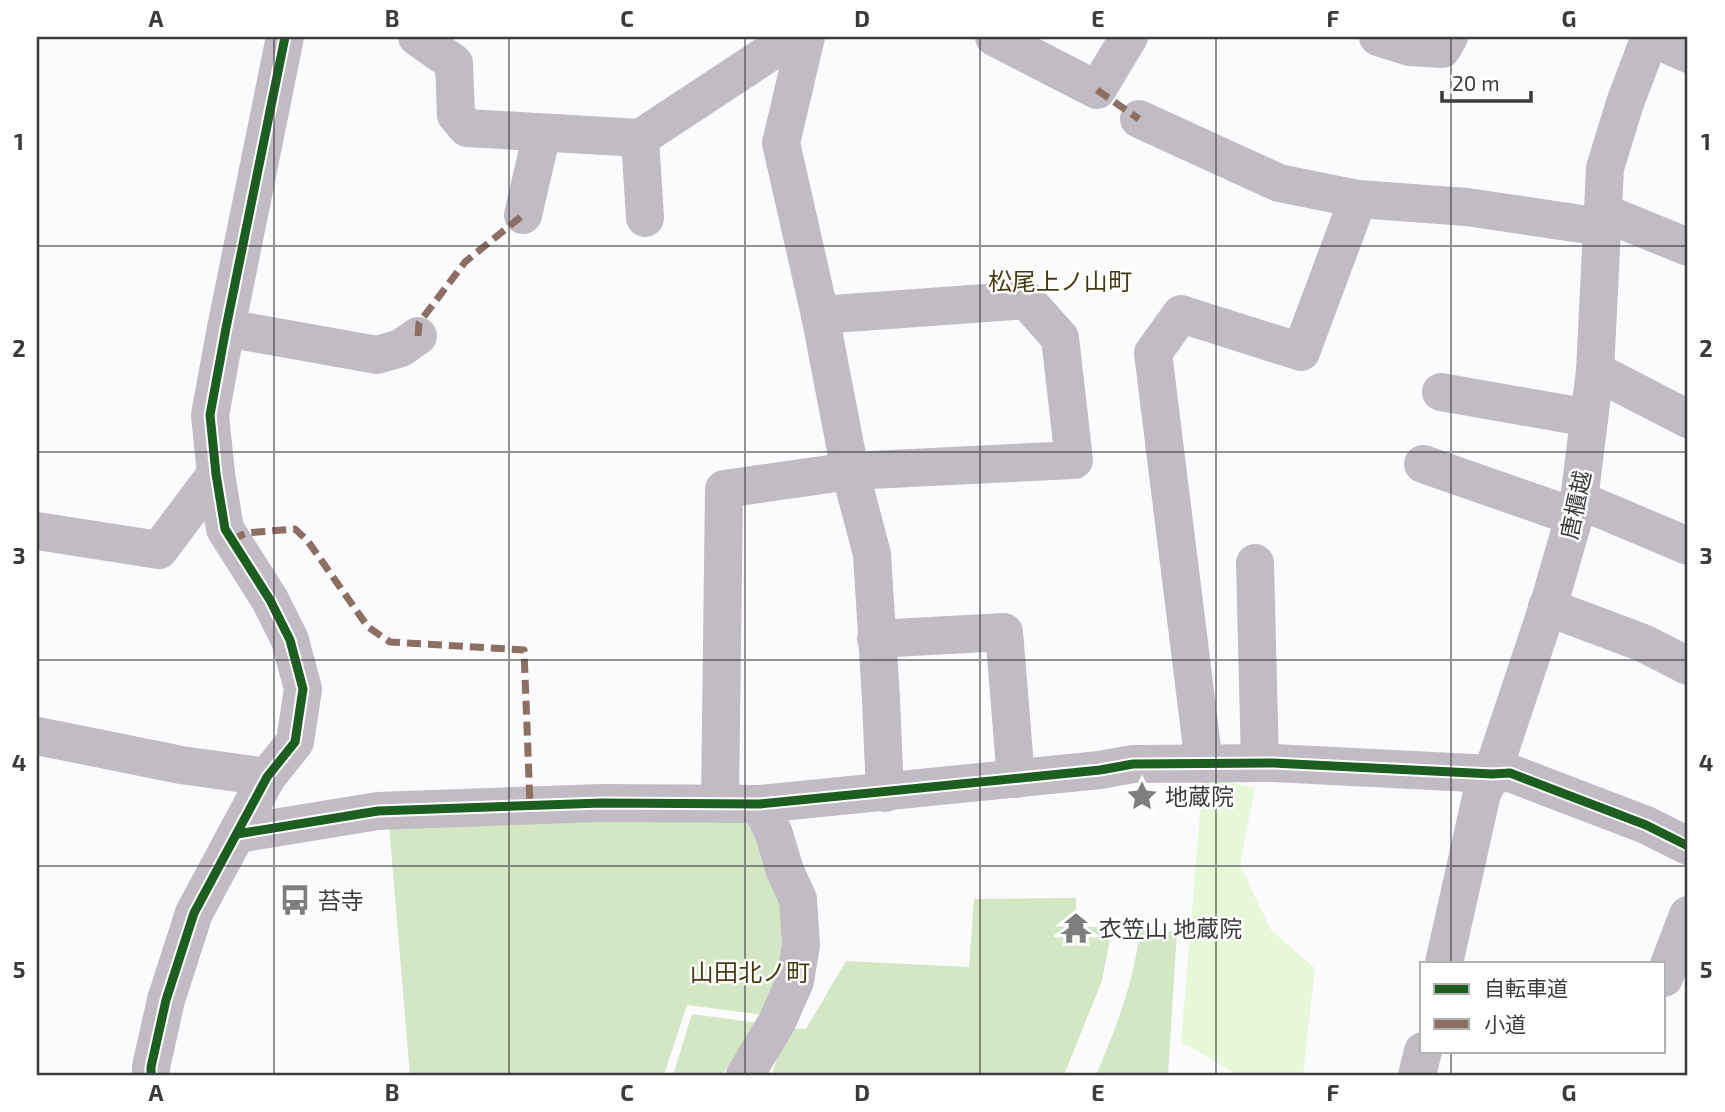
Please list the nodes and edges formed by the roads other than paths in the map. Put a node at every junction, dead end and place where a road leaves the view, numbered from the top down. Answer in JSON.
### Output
{"nodes":[{"id":1,"x":285,"y":37,"type":"edge"},
{"id":2,"x":417,"y":37,"type":"edge"},
{"id":3,"x":790,"y":37,"type":"edge"},
{"id":4,"x":806,"y":37,"type":"edge"},
{"id":5,"x":994,"y":37,"type":"edge"},
{"id":6,"x":1129,"y":37,"type":"edge"},
{"id":7,"x":1378,"y":37,"type":"edge"},
{"id":8,"x":1449,"y":37,"type":"edge"},
{"id":9,"x":1650,"y":37,"type":"edge"},
{"id":10,"x":1688,"y":54,"type":"edge"},
{"id":11,"x":1139,"y":119,"type":"dead end"},
{"id":12,"x":542,"y":133,"type":"junction"},
{"id":13,"x":640,"y":138,"type":"junction"},
{"id":14,"x":1357,"y":199,"type":"junction"},
{"id":15,"x":523,"y":215,"type":"dead end"},
{"id":16,"x":645,"y":218,"type":"dead end"},
{"id":17,"x":1602,"y":219,"type":"junction"},
{"id":18,"x":1688,"y":247,"type":"edge"},
{"id":19,"x":820,"y":315,"type":"junction"},
{"id":20,"x":226,"y":328,"type":"junction"},
{"id":21,"x":418,"y":337,"type":"dead end"},
{"id":22,"x":1595,"y":371,"type":"junction"},
{"id":23,"x":1441,"y":392,"type":"dead end"},
{"id":24,"x":1590,"y":418,"type":"junction"},
{"id":25,"x":1688,"y":419,"type":"edge"},
{"id":26,"x":1423,"y":464,"type":"dead end"},
{"id":27,"x":850,"y":471,"type":"junction"},
{"id":28,"x":216,"y":474,"type":"junction"},
{"id":29,"x":1577,"y":508,"type":"junction"},
{"id":30,"x":37,"y":531,"type":"edge"},
{"id":31,"x":1688,"y":546,"type":"edge"},
{"id":32,"x":1255,"y":564,"type":"dead end"},
{"id":33,"x":1547,"y":607,"type":"junction"},
{"id":34,"x":876,"y":639,"type":"junction"},
{"id":35,"x":1688,"y":666,"type":"edge"},
{"id":36,"x":37,"y":736,"type":"edge"},
{"id":37,"x":1260,"y":763,"type":"junction"},
{"id":38,"x":1204,"y":764,"type":"junction"},
{"id":39,"x":1492,"y":774,"type":"junction"},
{"id":40,"x":267,"y":778,"type":"junction"},
{"id":41,"x":1016,"y":779,"type":"junction"},
{"id":42,"x":885,"y":793,"type":"junction"},
{"id":43,"x":720,"y":803,"type":"junction"},
{"id":44,"x":760,"y":804,"type":"junction"},
{"id":45,"x":237,"y":834,"type":"junction"},
{"id":46,"x":1688,"y":846,"type":"edge"},
{"id":47,"x":1688,"y":915,"type":"edge"},
{"id":48,"x":1444,"y":962,"type":"edge"},
{"id":49,"x":1666,"y":973,"type":"edge"},
{"id":50,"x":1423,"y":1052,"type":"edge"},
{"id":51,"x":151,"y":1075,"type":"edge"},
{"id":52,"x":745,"y":1075,"type":"edge"},
{"id":53,"x":1417,"y":1075,"type":"edge"}],
"edges":[{"from":1,"to":20,"type":"street"},
{"from":2,"to":12,"type":"street"},
{"from":3,"to":13,"type":"street"},
{"from":4,"to":19,"type":"street"},
{"from":5,"to":6,"type":"street"},
{"from":7,"to":8,"type":"street"},
{"from":9,"to":10,"type":"street"},
{"from":9,"to":17,"type":"street","name":"唐櫃越"},
{"from":11,"to":14,"type":"street"},
{"from":12,"to":13,"type":"street"},
{"from":12,"to":15,"type":"street"},
{"from":13,"to":16,"type":"street"},
{"from":14,"to":17,"type":"street"},
{"from":14,"to":38,"type":"street"},
{"from":17,"to":18,"type":"street"},
{"from":17,"to":22,"type":"street","name":"唐櫃越"},
{"from":19,"to":27,"type":"street"},
{"from":19,"to":27,"type":"street"},
{"from":20,"to":21,"type":"street"},
{"from":20,"to":28,"type":"street"},
{"from":22,"to":24,"type":"street","name":"唐櫃越"},
{"from":22,"to":25,"type":"street"},
{"from":23,"to":24,"type":"street"},
{"from":24,"to":29,"type":"street","name":"唐櫃越"},
{"from":26,"to":29,"type":"street"},
{"from":27,"to":34,"type":"street"},
{"from":27,"to":43,"type":"street"},
{"from":28,"to":30,"type":"street"},
{"from":28,"to":40,"type":"street"},
{"from":29,"to":31,"type":"street"},
{"from":29,"to":33,"type":"street","name":"唐櫃越"},
{"from":32,"to":37,"type":"street"},
{"from":33,"to":35,"type":"street"},
{"from":33,"to":39,"type":"street","name":"唐櫃越"},
{"from":34,"to":41,"type":"street"},
{"from":34,"to":42,"type":"street"},
{"from":36,"to":40,"type":"street"},
{"from":37,"to":38,"type":"street"},
{"from":37,"to":39,"type":"street"},
{"from":38,"to":41,"type":"street"},
{"from":39,"to":46,"type":"street"},
{"from":39,"to":48,"type":"street","name":"唐櫃越"},
{"from":40,"to":45,"type":"street"},
{"from":41,"to":42,"type":"street"},
{"from":42,"to":44,"type":"street"},
{"from":43,"to":44,"type":"street"},
{"from":43,"to":45,"type":"street"},
{"from":44,"to":52,"type":"street"},
{"from":45,"to":51,"type":"street"},
{"from":47,"to":49,"type":"street"},
{"from":50,"to":53,"type":"street"}]}
